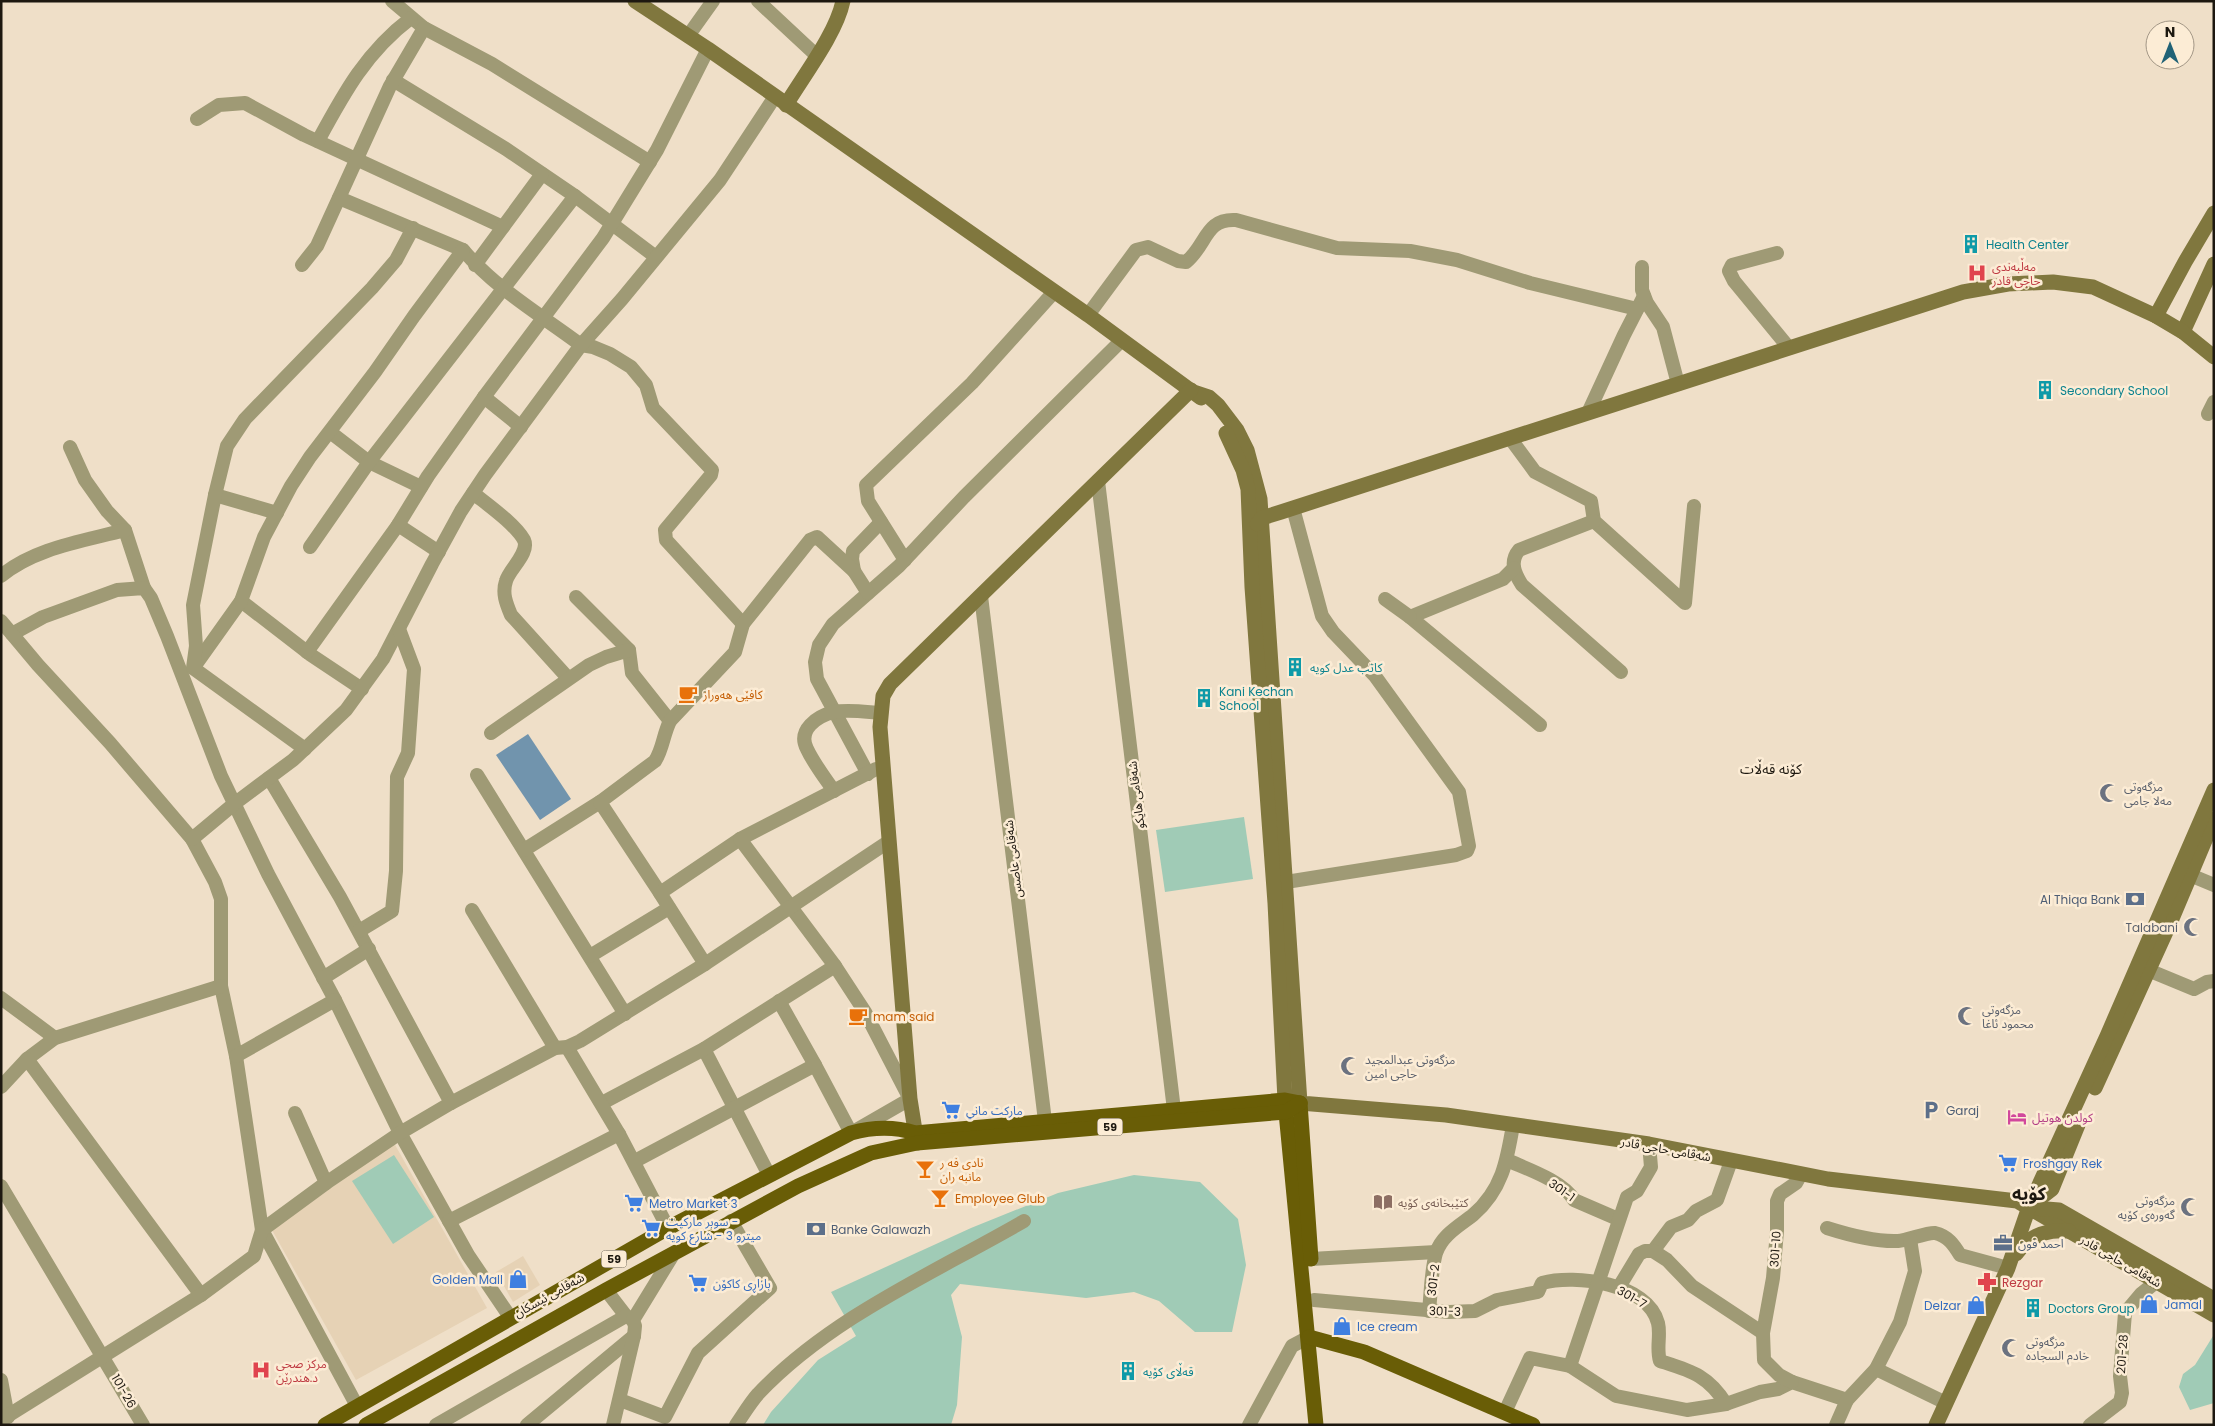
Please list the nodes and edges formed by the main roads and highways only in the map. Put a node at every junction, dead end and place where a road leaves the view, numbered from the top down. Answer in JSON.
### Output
{"nodes":[{"id":1,"x":1290,"y":1105,"type":"junction"},
{"id":2,"x":850,"y":1133,"type":"junction"},
{"id":3,"x":916,"y":1138,"type":"junction"},
{"id":4,"x":863,"y":1156,"type":"junction"},
{"id":5,"x":1313,"y":1337,"type":"junction"},
{"id":6,"x":325,"y":1425,"type":"edge"},
{"id":7,"x":366,"y":1425,"type":"edge"},
{"id":8,"x":1316,"y":1425,"type":"edge"},
{"id":9,"x":1533,"y":1425,"type":"edge"}],
"edges":[{"from":1,"to":3,"type":"main road","number":"59"},
{"from":1,"to":3,"type":"main road","number":"59"},
{"from":1,"to":5,"type":"main road"},
{"from":1,"to":5,"type":"main road"},
{"from":2,"to":3,"type":"main road","name":"شەقامی ئیسکان","number":"59"},
{"from":2,"to":4,"type":"main road"},
{"from":2,"to":6,"type":"main road","name":"شەقامی ئیسکان","number":"59"},
{"from":3,"to":4,"type":"main road","name":"شەقامی ئیسکان","number":"59"},
{"from":4,"to":7,"type":"main road","name":"شەقامی ئیسکان","number":"59"},
{"from":5,"to":8,"type":"main road"},
{"from":5,"to":9,"type":"main road"}]}
